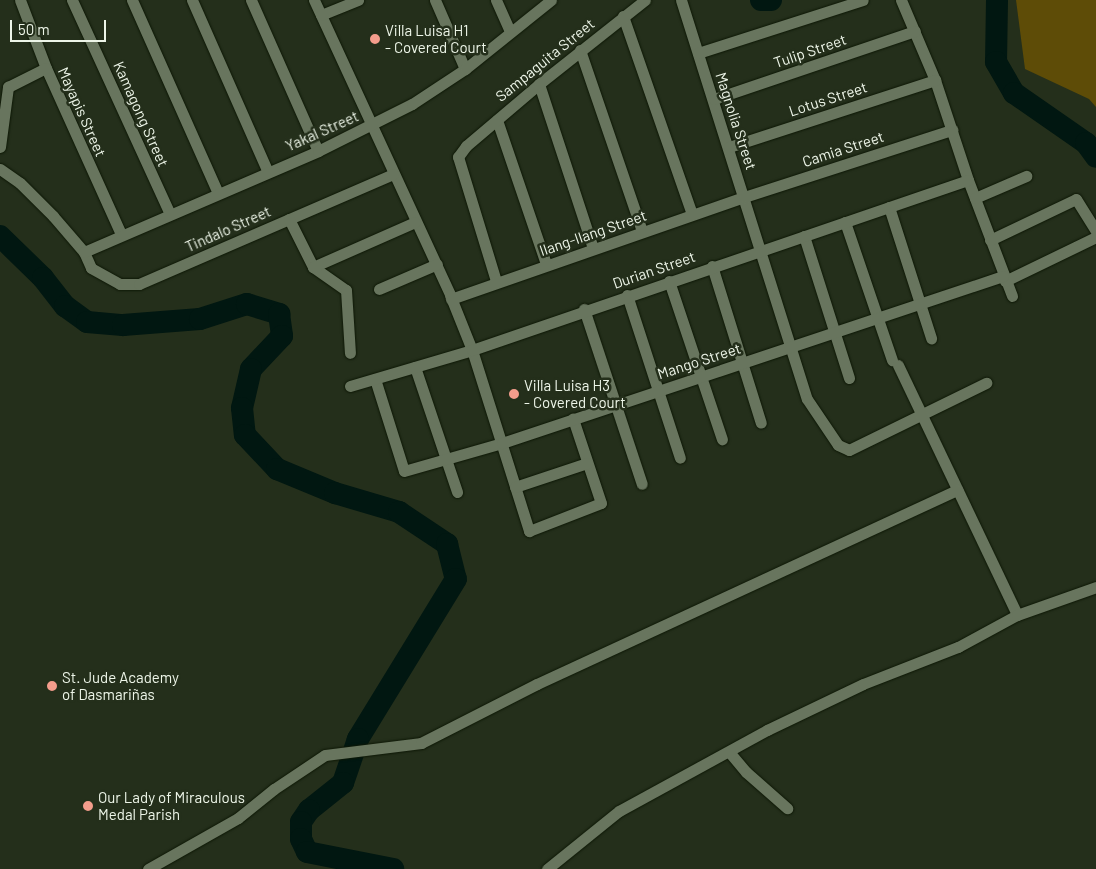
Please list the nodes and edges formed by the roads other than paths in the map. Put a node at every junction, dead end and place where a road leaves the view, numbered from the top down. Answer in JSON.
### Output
{"nodes":[{"id":1,"x":20,"y":0,"type":"edge"},
{"id":2,"x":72,"y":0,"type":"edge"},
{"id":3,"x":132,"y":0,"type":"edge"},
{"id":4,"x":192,"y":0,"type":"edge"},
{"id":5,"x":251,"y":0,"type":"edge"},
{"id":6,"x":314,"y":0,"type":"edge"},
{"id":7,"x":358,"y":0,"type":"edge"},
{"id":8,"x":435,"y":0,"type":"edge"},
{"id":9,"x":496,"y":0,"type":"edge"},
{"id":10,"x":551,"y":0,"type":"edge"},
{"id":11,"x":645,"y":0,"type":"edge"},
{"id":12,"x":681,"y":0,"type":"edge"},
{"id":13,"x":863,"y":0,"type":"edge"},
{"id":14,"x":901,"y":0,"type":"edge"},
{"id":15,"x":321,"y":15,"type":"junction"},
{"id":16,"x":623,"y":16,"type":"junction"},
{"id":17,"x":916,"y":31,"type":"junction"},
{"id":18,"x":510,"y":32,"type":"junction"},
{"id":19,"x":580,"y":50,"type":"junction"},
{"id":20,"x":698,"y":53,"type":"junction"},
{"id":21,"x":46,"y":68,"type":"junction"},
{"id":22,"x":465,"y":69,"type":"junction"},
{"id":23,"x":935,"y":80,"type":"junction"},
{"id":24,"x":539,"y":84,"type":"junction"},
{"id":25,"x":714,"y":99,"type":"junction"},
{"id":26,"x":497,"y":120,"type":"junction"},
{"id":27,"x":372,"y":126,"type":"junction"},
{"id":28,"x":952,"y":130,"type":"junction"},
{"id":29,"x":0,"y":147,"type":"edge"},
{"id":30,"x":729,"y":147,"type":"junction"},
{"id":31,"x":318,"y":151,"type":"junction"},
{"id":32,"x":0,"y":169,"type":"edge"},
{"id":33,"x":268,"y":172,"type":"junction"},
{"id":34,"x":393,"y":174,"type":"junction"},
{"id":35,"x":1026,"y":176,"type":"dead end"},
{"id":36,"x":968,"y":180,"type":"junction"},
{"id":37,"x":218,"y":192,"type":"junction"},
{"id":38,"x":744,"y":197,"type":"junction"},
{"id":39,"x":975,"y":198,"type":"junction"},
{"id":40,"x":888,"y":208,"type":"junction"},
{"id":41,"x":170,"y":214,"type":"junction"},
{"id":42,"x":692,"y":214,"type":"junction"},
{"id":43,"x":289,"y":219,"type":"junction"},
{"id":44,"x":415,"y":222,"type":"junction"},
{"id":45,"x":845,"y":222,"type":"junction"},
{"id":46,"x":642,"y":231,"type":"junction"},
{"id":47,"x":1096,"y":231,"type":"edge"},
{"id":48,"x":121,"y":234,"type":"junction"},
{"id":49,"x":804,"y":236,"type":"junction"},
{"id":50,"x":1096,"y":238,"type":"edge"},
{"id":51,"x":990,"y":240,"type":"junction"},
{"id":52,"x":593,"y":248,"type":"junction"},
{"id":53,"x":761,"y":251,"type":"junction"},
{"id":54,"x":84,"y":252,"type":"junction"},
{"id":55,"x":437,"y":264,"type":"junction"},
{"id":56,"x":546,"y":264,"type":"junction"},
{"id":57,"x":712,"y":266,"type":"junction"},
{"id":58,"x":313,"y":267,"type":"junction"},
{"id":59,"x":1004,"y":278,"type":"junction"},
{"id":60,"x":496,"y":281,"type":"junction"},
{"id":61,"x":669,"y":282,"type":"junction"},
{"id":62,"x":378,"y":289,"type":"dead end"},
{"id":63,"x":627,"y":295,"type":"junction"},
{"id":64,"x":1012,"y":296,"type":"dead end"},
{"id":65,"x":451,"y":299,"type":"junction"},
{"id":66,"x":918,"y":303,"type":"junction"},
{"id":67,"x":584,"y":309,"type":"junction"},
{"id":68,"x":878,"y":317,"type":"junction"},
{"id":69,"x":835,"y":331,"type":"junction"},
{"id":70,"x":931,"y":338,"type":"dead end"},
{"id":71,"x":792,"y":346,"type":"junction"},
{"id":72,"x":472,"y":350,"type":"junction"},
{"id":73,"x":350,"y":353,"type":"dead end"},
{"id":74,"x":741,"y":363,"type":"junction"},
{"id":75,"x":415,"y":367,"type":"junction"},
{"id":76,"x":699,"y":376,"type":"junction"},
{"id":77,"x":375,"y":378,"type":"junction"},
{"id":78,"x":849,"y":378,"type":"dead end"},
{"id":79,"x":986,"y":383,"type":"dead end"},
{"id":80,"x":350,"y":386,"type":"dead end"},
{"id":81,"x":656,"y":391,"type":"junction"},
{"id":82,"x":615,"y":404,"type":"junction"},
{"id":83,"x":922,"y":415,"type":"junction"},
{"id":84,"x":572,"y":418,"type":"junction"},
{"id":85,"x":761,"y":423,"type":"dead end"},
{"id":86,"x":722,"y":439,"type":"dead end"},
{"id":87,"x":502,"y":443,"type":"junction"},
{"id":88,"x":680,"y":458,"type":"dead end"},
{"id":89,"x":446,"y":461,"type":"junction"},
{"id":90,"x":587,"y":463,"type":"junction"},
{"id":91,"x":642,"y":484,"type":"dead end"},
{"id":92,"x":515,"y":487,"type":"junction"},
{"id":93,"x":957,"y":490,"type":"junction"},
{"id":94,"x":456,"y":492,"type":"dead end"},
{"id":95,"x":1096,"y":587,"type":"edge"},
{"id":96,"x":1017,"y":615,"type":"junction"},
{"id":97,"x":730,"y":753,"type":"junction"},
{"id":98,"x":787,"y":808,"type":"dead end"},
{"id":99,"x":148,"y":869,"type":"edge"},
{"id":100,"x":547,"y":869,"type":"edge"}],
"edges":[{"from":1,"to":21,"type":"street","name":"Mayapis Street"},
{"from":2,"to":41,"type":"street","name":"Kamagong Street"},
{"from":3,"to":37,"type":"street"},
{"from":4,"to":33,"type":"street"},
{"from":5,"to":31,"type":"street"},
{"from":6,"to":15,"type":"street"},
{"from":7,"to":15,"type":"street"},
{"from":8,"to":22,"type":"street"},
{"from":9,"to":18,"type":"street"},
{"from":10,"to":18,"type":"street","name":"Yakal Street"},
{"from":11,"to":16,"type":"street","name":"Sampaguita Street"},
{"from":12,"to":20,"type":"street","name":"Magnolia Street"},
{"from":13,"to":20,"type":"street"},
{"from":14,"to":17,"type":"street"},
{"from":15,"to":27,"type":"street"},
{"from":16,"to":19,"type":"street","name":"Sampaguita Street"},
{"from":16,"to":42,"type":"street"},
{"from":17,"to":23,"type":"street"},
{"from":17,"to":25,"type":"street","name":"Tulip Street"},
{"from":18,"to":22,"type":"street","name":"Yakal Street"},
{"from":19,"to":24,"type":"street","name":"Sampaguita Street"},
{"from":19,"to":46,"type":"street"},
{"from":20,"to":25,"type":"street","name":"Magnolia Street"},
{"from":21,"to":29,"type":"street"},
{"from":21,"to":48,"type":"street","name":"Mayapis Street"},
{"from":22,"to":27,"type":"street","name":"Yakal Street"},
{"from":23,"to":28,"type":"street"},
{"from":23,"to":30,"type":"street","name":"Lotus Street"},
{"from":24,"to":26,"type":"street","name":"Sampaguita Street"},
{"from":24,"to":52,"type":"street"},
{"from":25,"to":30,"type":"street","name":"Magnolia Street"},
{"from":26,"to":56,"type":"street"},
{"from":26,"to":60,"type":"street","name":"Sampaguita Street"},
{"from":27,"to":31,"type":"street","name":"Yakal Street"},
{"from":27,"to":34,"type":"street"},
{"from":28,"to":36,"type":"street"},
{"from":28,"to":38,"type":"street","name":"Camia Street"},
{"from":30,"to":38,"type":"street","name":"Magnolia Street"},
{"from":31,"to":33,"type":"street","name":"Yakal Street"},
{"from":32,"to":54,"type":"street","name":"Tindalo Street"},
{"from":33,"to":37,"type":"street","name":"Yakal Street"},
{"from":34,"to":43,"type":"street","name":"Tindalo Street"},
{"from":34,"to":44,"type":"street"},
{"from":35,"to":39,"type":"street"},
{"from":36,"to":39,"type":"street"},
{"from":36,"to":40,"type":"street","name":"Durian Street"},
{"from":37,"to":41,"type":"street","name":"Yakal Street"},
{"from":38,"to":42,"type":"street","name":"Ilang-Ilang Street"},
{"from":38,"to":53,"type":"street","name":"Magnolia Street"},
{"from":39,"to":51,"type":"street"},
{"from":40,"to":45,"type":"street","name":"Durian Street"},
{"from":40,"to":66,"type":"street"},
{"from":41,"to":48,"type":"street","name":"Yakal Street"},
{"from":42,"to":46,"type":"street","name":"Ilang-Ilang Street"},
{"from":43,"to":54,"type":"street","name":"Tindalo Street"},
{"from":43,"to":58,"type":"street"},
{"from":44,"to":55,"type":"street"},
{"from":44,"to":58,"type":"street"},
{"from":45,"to":49,"type":"street","name":"Durian Street"},
{"from":45,"to":68,"type":"street"},
{"from":46,"to":52,"type":"street","name":"Ilang-Ilang Street"},
{"from":47,"to":51,"type":"street"},
{"from":48,"to":54,"type":"street","name":"Yakal Street"},
{"from":49,"to":53,"type":"street","name":"Durian Street"},
{"from":49,"to":69,"type":"street"},
{"from":50,"to":59,"type":"street","name":"Mango Street"},
{"from":51,"to":59,"type":"street"},
{"from":52,"to":56,"type":"street","name":"Ilang-Ilang Street"},
{"from":53,"to":57,"type":"street","name":"Durian Street"},
{"from":53,"to":71,"type":"street","name":"Magnolia Street"},
{"from":55,"to":62,"type":"street"},
{"from":55,"to":65,"type":"street"},
{"from":56,"to":60,"type":"street","name":"Ilang-Ilang Street"},
{"from":57,"to":61,"type":"street","name":"Durian Street"},
{"from":57,"to":74,"type":"street"},
{"from":58,"to":73,"type":"street"},
{"from":59,"to":64,"type":"street"},
{"from":59,"to":66,"type":"street","name":"Mango Street"},
{"from":60,"to":65,"type":"street","name":"Ilang-Ilang Street"},
{"from":61,"to":63,"type":"street","name":"Durian Street"},
{"from":61,"to":76,"type":"street"},
{"from":63,"to":67,"type":"street","name":"Durian Street"},
{"from":63,"to":81,"type":"street"},
{"from":65,"to":72,"type":"street"},
{"from":66,"to":68,"type":"street","name":"Mango Street"},
{"from":66,"to":70,"type":"street"},
{"from":67,"to":72,"type":"street","name":"Durian Street"},
{"from":67,"to":82,"type":"street"},
{"from":68,"to":69,"type":"street","name":"Mango Street"},
{"from":68,"to":83,"type":"street"},
{"from":69,"to":71,"type":"street","name":"Mango Street"},
{"from":69,"to":78,"type":"street"},
{"from":71,"to":74,"type":"street","name":"Mango Street"},
{"from":71,"to":83,"type":"street","name":"Magnolia Street"},
{"from":72,"to":75,"type":"street","name":"Durian Street"},
{"from":72,"to":87,"type":"street"},
{"from":74,"to":76,"type":"street","name":"Mango Street"},
{"from":74,"to":85,"type":"street"},
{"from":75,"to":77,"type":"street","name":"Durian Street"},
{"from":75,"to":89,"type":"street"},
{"from":76,"to":81,"type":"street","name":"Mango Street"},
{"from":76,"to":86,"type":"street"},
{"from":77,"to":80,"type":"street","name":"Durian Street"},
{"from":77,"to":89,"type":"street","name":"Mango Street"},
{"from":79,"to":83,"type":"street"},
{"from":81,"to":82,"type":"street","name":"Mango Street"},
{"from":81,"to":88,"type":"street"},
{"from":82,"to":84,"type":"street","name":"Mango Street"},
{"from":82,"to":91,"type":"street"},
{"from":83,"to":93,"type":"street"},
{"from":84,"to":87,"type":"street","name":"Mango Street"},
{"from":84,"to":90,"type":"street"},
{"from":87,"to":89,"type":"street","name":"Mango Street"},
{"from":87,"to":92,"type":"street"},
{"from":89,"to":94,"type":"street"},
{"from":90,"to":92,"type":"street"},
{"from":90,"to":92,"type":"street"},
{"from":93,"to":96,"type":"street"},
{"from":93,"to":99,"type":"street"},
{"from":95,"to":96,"type":"street"},
{"from":96,"to":97,"type":"street"},
{"from":97,"to":98,"type":"street"},
{"from":97,"to":100,"type":"street"}]}
